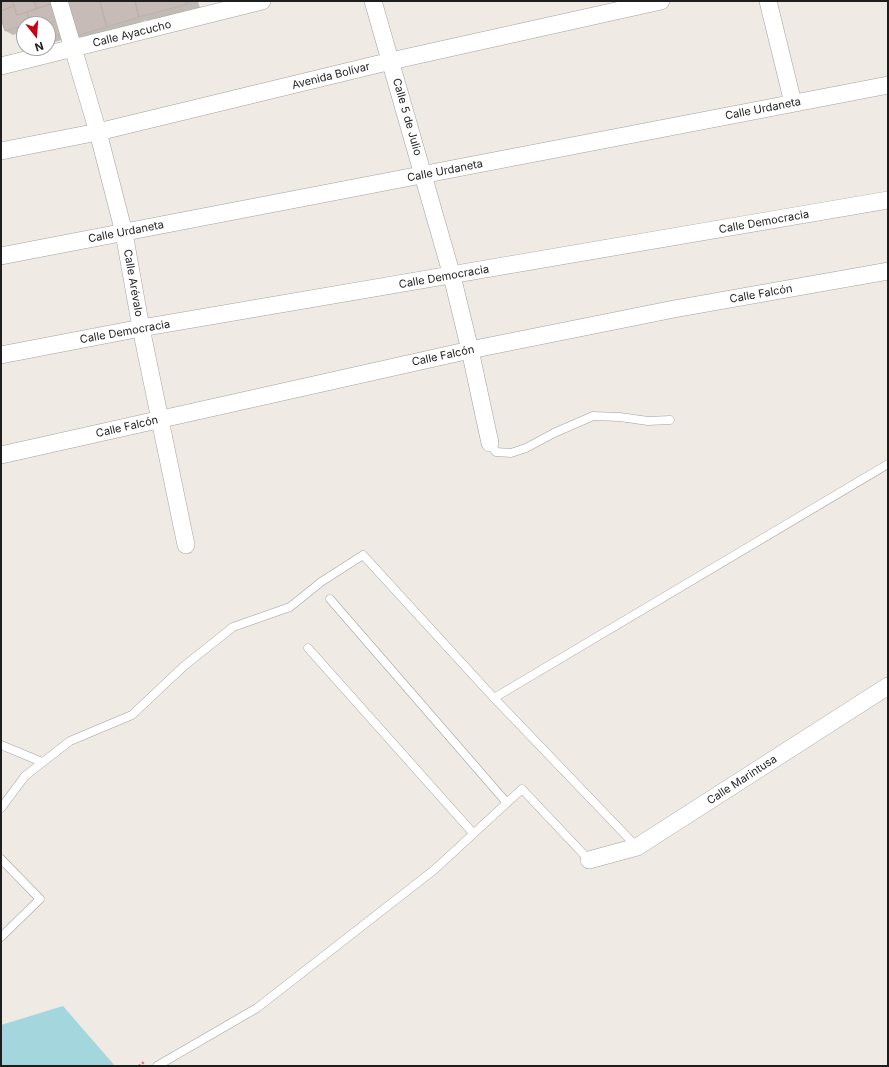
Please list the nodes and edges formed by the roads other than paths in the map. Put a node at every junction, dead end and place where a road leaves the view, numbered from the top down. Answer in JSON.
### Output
{"nodes":[{"id":1,"x":59,"y":1,"type":"edge"},
{"id":2,"x":262,"y":1,"type":"edge"},
{"id":3,"x":373,"y":1,"type":"edge"},
{"id":4,"x":661,"y":1,"type":"edge"},
{"id":5,"x":768,"y":1,"type":"edge"},
{"id":6,"x":74,"y":48,"type":"junction"},
{"id":7,"x":391,"y":61,"type":"junction"},
{"id":8,"x":1,"y":66,"type":"edge"},
{"id":9,"x":888,"y":85,"type":"edge"},
{"id":10,"x":793,"y":103,"type":"junction"},
{"id":11,"x":98,"y":132,"type":"junction"},
{"id":12,"x":1,"y":151,"type":"edge"},
{"id":13,"x":423,"y":176,"type":"junction"},
{"id":14,"x":888,"y":200,"type":"edge"},
{"id":15,"x":124,"y":233,"type":"junction"},
{"id":16,"x":1,"y":256,"type":"edge"},
{"id":17,"x":888,"y":272,"type":"edge"},
{"id":18,"x":452,"y":276,"type":"junction"},
{"id":19,"x":141,"y":328,"type":"junction"},
{"id":20,"x":470,"y":350,"type":"junction"},
{"id":21,"x":1,"y":355,"type":"edge"},
{"id":22,"x":161,"y":419,"type":"junction"},
{"id":23,"x":670,"y":420,"type":"dead end"},
{"id":24,"x":490,"y":443,"type":"joint"},
{"id":25,"x":1,"y":455,"type":"edge"},
{"id":26,"x":888,"y":464,"type":"edge"},
{"id":27,"x":186,"y":545,"type":"dead end"},
{"id":28,"x":330,"y":599,"type":"dead end"},
{"id":29,"x":308,"y":648,"type":"dead end"},
{"id":30,"x":888,"y":686,"type":"edge"},
{"id":31,"x":494,"y":698,"type":"junction"},
{"id":32,"x":1,"y":745,"type":"edge"},
{"id":33,"x":42,"y":762,"type":"junction"},
{"id":34,"x":507,"y":803,"type":"junction"},
{"id":35,"x":1,"y":808,"type":"edge"},
{"id":36,"x":473,"y":833,"type":"junction"},
{"id":37,"x":637,"y":847,"type":"junction"},
{"id":38,"x":1,"y":859,"type":"edge"},
{"id":39,"x":589,"y":860,"type":"joint"},
{"id":40,"x":1,"y":938,"type":"edge"},
{"id":41,"x":157,"y":1066,"type":"edge"}],
"edges":[{"from":1,"to":6,"type":"street","name":"Calle Arévalo"},
{"from":2,"to":6,"type":"street","name":"Calle Ayacucho"},
{"from":3,"to":7,"type":"street","name":"Calle 5 de Julio"},
{"from":4,"to":7,"type":"street","name":"Avenida Bolívar"},
{"from":5,"to":10,"type":"street"},
{"from":6,"to":8,"type":"street","name":"Calle Ayacucho"},
{"from":6,"to":11,"type":"street","name":"Calle Arévalo"},
{"from":7,"to":11,"type":"street","name":"Avenida Bolívar"},
{"from":7,"to":13,"type":"street","name":"Calle 5 de Julio"},
{"from":9,"to":10,"type":"street","name":"Calle Urdaneta"},
{"from":10,"to":13,"type":"street","name":"Calle Urdaneta"},
{"from":11,"to":12,"type":"street","name":"Avenida Bolívar"},
{"from":11,"to":15,"type":"street","name":"Calle Arévalo"},
{"from":13,"to":15,"type":"street","name":"Calle Urdaneta"},
{"from":13,"to":18,"type":"street","name":"Calle 5 de Julio"},
{"from":14,"to":18,"type":"street","name":"Calle Democracia"},
{"from":15,"to":16,"type":"street","name":"Calle Urdaneta"},
{"from":15,"to":19,"type":"street","name":"Calle Arévalo"},
{"from":17,"to":20,"type":"street","name":"Calle Falcón"},
{"from":18,"to":19,"type":"street","name":"Calle Democracia"},
{"from":18,"to":20,"type":"street","name":"Calle 5 de Julio"},
{"from":19,"to":21,"type":"street","name":"Calle Democracia"},
{"from":19,"to":22,"type":"street","name":"Calle Arévalo"},
{"from":20,"to":22,"type":"street","name":"Calle Falcón"},
{"from":20,"to":24,"type":"street","name":"Calle 5 de Julio"},
{"from":22,"to":25,"type":"street","name":"Calle Falcón"},
{"from":22,"to":27,"type":"street","name":"Calle Arévalo"},
{"from":23,"to":24,"type":"lane"},
{"from":26,"to":31,"type":"lane"},
{"from":28,"to":34,"type":"lane"},
{"from":29,"to":36,"type":"lane"},
{"from":30,"to":37,"type":"street","name":"Calle Marintusa"},
{"from":31,"to":33,"type":"lane"},
{"from":31,"to":37,"type":"lane"},
{"from":32,"to":33,"type":"lane"},
{"from":33,"to":35,"type":"lane"},
{"from":34,"to":36,"type":"lane"},
{"from":34,"to":39,"type":"lane"},
{"from":36,"to":41,"type":"lane"},
{"from":37,"to":39,"type":"street","name":"Calle Marintusa"},
{"from":38,"to":40,"type":"lane"}]}
